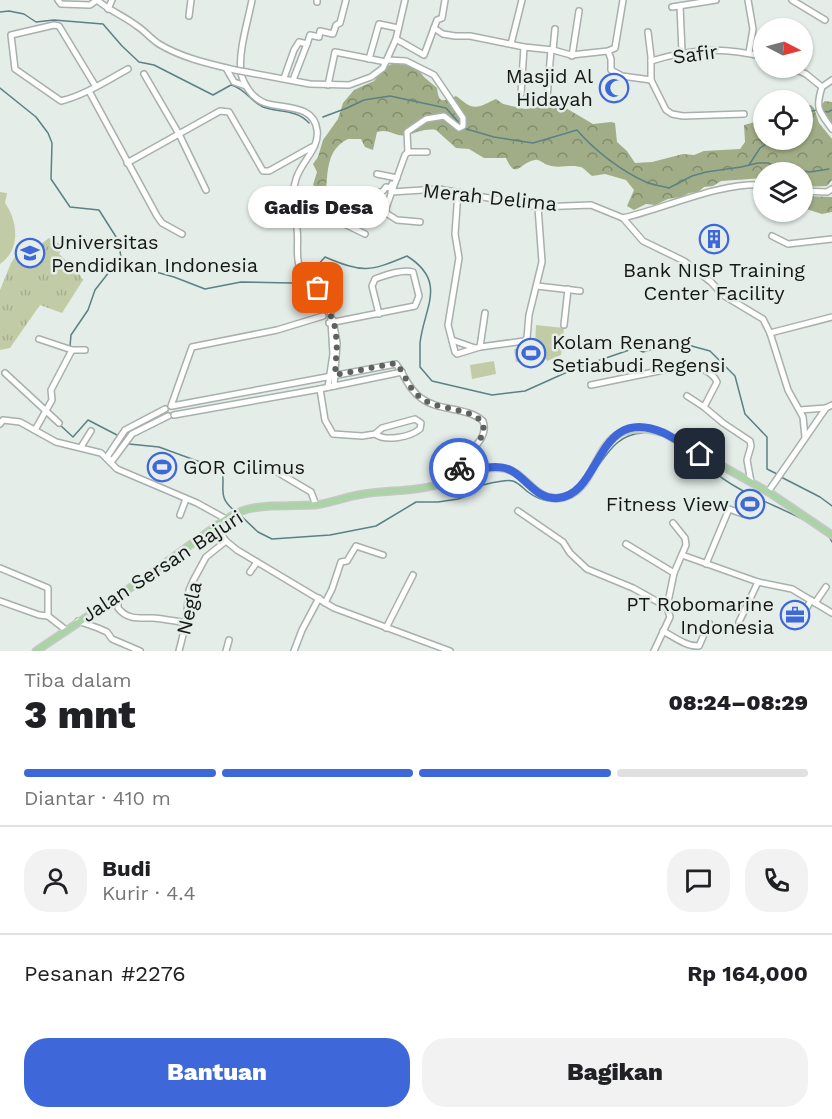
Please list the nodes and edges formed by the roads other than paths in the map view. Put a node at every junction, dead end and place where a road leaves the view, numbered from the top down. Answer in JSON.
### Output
{"nodes":[{"id":1,"x":58,"y":0,"type":"edge"},
{"id":2,"x":97,"y":0,"type":"edge"},
{"id":3,"x":112,"y":0,"type":"edge"},
{"id":4,"x":191,"y":0,"type":"edge"},
{"id":5,"x":252,"y":0,"type":"edge"},
{"id":6,"x":346,"y":0,"type":"edge"},
{"id":7,"x":405,"y":0,"type":"edge"},
{"id":8,"x":445,"y":0,"type":"edge"},
{"id":9,"x":522,"y":0,"type":"edge"},
{"id":10,"x":623,"y":0,"type":"edge"},
{"id":11,"x":716,"y":0,"type":"edge"},
{"id":12,"x":748,"y":0,"type":"edge"},
{"id":13,"x":792,"y":0,"type":"edge"},
{"id":14,"x":806,"y":0,"type":"edge"},
{"id":15,"x":680,"y":6,"type":"junction"},
{"id":16,"x":672,"y":7,"type":"dead end"},
{"id":17,"x":804,"y":7,"type":"junction"},
{"id":18,"x":108,"y":9,"type":"junction"},
{"id":19,"x":579,"y":11,"type":"dead end"},
{"id":20,"x":189,"y":16,"type":"dead end"},
{"id":21,"x":825,"y":20,"type":"dead end"},
{"id":22,"x":398,"y":28,"type":"junction"},
{"id":23,"x":434,"y":28,"type":"junction"},
{"id":24,"x":555,"y":29,"type":"dead end"},
{"id":25,"x":648,"y":32,"type":"dead end"},
{"id":26,"x":396,"y":39,"type":"junction"},
{"id":27,"x":307,"y":44,"type":"junction"},
{"id":28,"x":511,"y":44,"type":"junction"},
{"id":29,"x":597,"y":46,"type":"dead end"},
{"id":30,"x":524,"y":47,"type":"junction"},
{"id":31,"x":552,"y":50,"type":"junction"},
{"id":32,"x":608,"y":51,"type":"junction"},
{"id":33,"x":682,"y":52,"type":"junction"},
{"id":34,"x":594,"y":53,"type":"junction"},
{"id":35,"x":749,"y":53,"type":"junction"},
{"id":36,"x":753,"y":54,"type":"edge"},
{"id":37,"x":572,"y":56,"type":"junction"},
{"id":38,"x":369,"y":59,"type":"junction"},
{"id":39,"x":387,"y":61,"type":"junction"},
{"id":40,"x":651,"y":61,"type":"junction"},
{"id":41,"x":226,"y":68,"type":"junction"},
{"id":42,"x":128,"y":69,"type":"dead end"},
{"id":43,"x":144,"y":74,"type":"dead end"},
{"id":44,"x":284,"y":78,"type":"junction"},
{"id":45,"x":811,"y":78,"type":"edge"},
{"id":46,"x":293,"y":80,"type":"junction"},
{"id":47,"x":651,"y":80,"type":"junction"},
{"id":48,"x":832,"y":80,"type":"edge"},
{"id":49,"x":328,"y":85,"type":"junction"},
{"id":50,"x":246,"y":86,"type":"junction"},
{"id":51,"x":96,"y":87,"type":"junction"},
{"id":52,"x":822,"y":87,"type":"junction"},
{"id":53,"x":89,"y":91,"type":"junction"},
{"id":54,"x":521,"y":94,"type":"dead end"},
{"id":55,"x":547,"y":98,"type":"dead end"},
{"id":56,"x":744,"y":114,"type":"dead end"},
{"id":57,"x":832,"y":129,"type":"edge"},
{"id":58,"x":179,"y":134,"type":"junction"},
{"id":59,"x":315,"y":146,"type":"junction"},
{"id":60,"x":408,"y":153,"type":"junction"},
{"id":61,"x":427,"y":153,"type":"dead end"},
{"id":62,"x":127,"y":163,"type":"junction"},
{"id":63,"x":377,"y":174,"type":"dead end"},
{"id":64,"x":396,"y":177,"type":"junction"},
{"id":65,"x":753,"y":184,"type":"edge"},
{"id":66,"x":832,"y":189,"type":"edge"},
{"id":67,"x":206,"y":190,"type":"dead end"},
{"id":68,"x":813,"y":191,"type":"edge"},
{"id":69,"x":293,"y":192,"type":"junction"},
{"id":70,"x":391,"y":192,"type":"junction"},
{"id":71,"x":458,"y":192,"type":"junction"},
{"id":72,"x":343,"y":197,"type":"dead end"},
{"id":73,"x":293,"y":200,"type":"junction"},
{"id":74,"x":537,"y":207,"type":"junction"},
{"id":75,"x":623,"y":218,"type":"junction"},
{"id":76,"x":333,"y":219,"type":"junction"},
{"id":77,"x":420,"y":222,"type":"dead end"},
{"id":78,"x":182,"y":234,"type":"dead end"},
{"id":79,"x":365,"y":234,"type":"dead end"},
{"id":80,"x":772,"y":236,"type":"dead end"},
{"id":81,"x":832,"y":239,"type":"edge"},
{"id":82,"x":537,"y":286,"type":"junction"},
{"id":83,"x":568,"y":289,"type":"junction"},
{"id":84,"x":580,"y":291,"type":"dead end"},
{"id":85,"x":379,"y":314,"type":"junction"},
{"id":86,"x":485,"y":314,"type":"dead end"},
{"id":87,"x":323,"y":316,"type":"dead end"},
{"id":88,"x":832,"y":317,"type":"edge"},
{"id":89,"x":332,"y":321,"type":"junction"},
{"id":90,"x":564,"y":325,"type":"dead end"},
{"id":91,"x":770,"y":333,"type":"junction"},
{"id":92,"x":39,"y":339,"type":"dead end"},
{"id":93,"x":452,"y":340,"type":"junction"},
{"id":94,"x":478,"y":347,"type":"junction"},
{"id":95,"x":72,"y":350,"type":"junction"},
{"id":96,"x":85,"y":350,"type":"dead end"},
{"id":97,"x":402,"y":372,"type":"junction"},
{"id":98,"x":5,"y":373,"type":"dead end"},
{"id":99,"x":332,"y":375,"type":"junction"},
{"id":100,"x":311,"y":380,"type":"junction"},
{"id":101,"x":591,"y":385,"type":"dead end"},
{"id":102,"x":331,"y":387,"type":"junction"},
{"id":103,"x":317,"y":389,"type":"junction"},
{"id":104,"x":251,"y":391,"type":"junction"},
{"id":105,"x":226,"y":396,"type":"junction"},
{"id":106,"x":687,"y":396,"type":"dead end"},
{"id":107,"x":253,"y":401,"type":"junction"},
{"id":108,"x":228,"y":405,"type":"junction"},
{"id":109,"x":829,"y":406,"type":"edge"},
{"id":110,"x":169,"y":407,"type":"junction"},
{"id":111,"x":704,"y":407,"type":"junction"},
{"id":112,"x":46,"y":410,"type":"junction"},
{"id":113,"x":800,"y":410,"type":"junction"},
{"id":114,"x":171,"y":415,"type":"junction"},
{"id":115,"x":2,"y":420,"type":"edge"},
{"id":116,"x":59,"y":423,"type":"dead end"},
{"id":117,"x":35,"y":430,"type":"junction"},
{"id":118,"x":90,"y":431,"type":"dead end"},
{"id":119,"x":375,"y":434,"type":"junction"},
{"id":120,"x":805,"y":437,"type":"junction"},
{"id":121,"x":81,"y":447,"type":"junction"},
{"id":122,"x":274,"y":470,"type":"dead end"},
{"id":123,"x":458,"y":476,"type":"junction"},
{"id":124,"x":751,"y":482,"type":"junction"},
{"id":125,"x":769,"y":493,"type":"junction"},
{"id":126,"x":186,"y":499,"type":"junction"},
{"id":127,"x":316,"y":505,"type":"junction"},
{"id":128,"x":518,"y":511,"type":"dead end"},
{"id":129,"x":743,"y":514,"type":"dead end"},
{"id":130,"x":180,"y":515,"type":"dead end"},
{"id":131,"x":226,"y":519,"type":"junction"},
{"id":132,"x":673,"y":523,"type":"dead end"},
{"id":133,"x":216,"y":526,"type":"junction"},
{"id":134,"x":832,"y":534,"type":"edge"},
{"id":135,"x":226,"y":541,"type":"junction"},
{"id":136,"x":626,"y":544,"type":"dead end"},
{"id":137,"x":383,"y":555,"type":"dead end"},
{"id":138,"x":682,"y":555,"type":"junction"},
{"id":139,"x":257,"y":562,"type":"junction"},
{"id":140,"x":706,"y":564,"type":"junction"},
{"id":141,"x":0,"y":568,"type":"edge"},
{"id":142,"x":250,"y":572,"type":"dead end"},
{"id":143,"x":674,"y":573,"type":"junction"},
{"id":144,"x":413,"y":575,"type":"dead end"},
{"id":145,"x":758,"y":582,"type":"junction"},
{"id":146,"x":826,"y":587,"type":"dead end"},
{"id":147,"x":116,"y":597,"type":"junction"},
{"id":148,"x":319,"y":598,"type":"junction"},
{"id":149,"x":0,"y":601,"type":"edge"},
{"id":150,"x":813,"y":602,"type":"junction"},
{"id":151,"x":325,"y":603,"type":"junction"},
{"id":152,"x":667,"y":607,"type":"junction"},
{"id":153,"x":832,"y":613,"type":"edge"},
{"id":154,"x":48,"y":616,"type":"junction"},
{"id":155,"x":78,"y":621,"type":"junction"},
{"id":156,"x":740,"y":622,"type":"dead end"},
{"id":157,"x":799,"y":622,"type":"dead end"},
{"id":158,"x":186,"y":623,"type":"junction"},
{"id":159,"x":709,"y":623,"type":"dead end"},
{"id":160,"x":386,"y":628,"type":"junction"},
{"id":161,"x":66,"y":630,"type":"junction"},
{"id":162,"x":663,"y":631,"type":"junction"},
{"id":163,"x":229,"y":640,"type":"dead end"},
{"id":164,"x":36,"y":651,"type":"edge"},
{"id":165,"x":140,"y":651,"type":"edge"},
{"id":166,"x":179,"y":651,"type":"edge"},
{"id":167,"x":226,"y":651,"type":"edge"},
{"id":168,"x":294,"y":651,"type":"edge"},
{"id":169,"x":450,"y":651,"type":"edge"},
{"id":170,"x":654,"y":651,"type":"edge"}],
"edges":[{"from":1,"to":2,"type":"street"},
{"from":2,"to":18,"type":"street"},
{"from":3,"to":18,"type":"street"},
{"from":4,"to":20,"type":"street"},
{"from":5,"to":50,"type":"street"},
{"from":6,"to":27,"type":"street"},
{"from":7,"to":22,"type":"street"},
{"from":8,"to":23,"type":"street"},
{"from":9,"to":28,"type":"street"},
{"from":10,"to":32,"type":"street"},
{"from":11,"to":15,"type":"street"},
{"from":12,"to":35,"type":"street"},
{"from":13,"to":17,"type":"street"},
{"from":14,"to":17,"type":"street"},
{"from":15,"to":16,"type":"street"},
{"from":15,"to":33,"type":"street"},
{"from":17,"to":21,"type":"street"},
{"from":18,"to":41,"type":"street"},
{"from":19,"to":37,"type":"street"},
{"from":22,"to":26,"type":"street"},
{"from":22,"to":38,"type":"street"},
{"from":23,"to":26,"type":"street"},
{"from":23,"to":28,"type":"street"},
{"from":24,"to":31,"type":"street"},
{"from":25,"to":40,"type":"street"},
{"from":26,"to":39,"type":"street"},
{"from":27,"to":44,"type":"street"},
{"from":27,"to":46,"type":"street"},
{"from":28,"to":30,"type":"street"},
{"from":29,"to":34,"type":"street"},
{"from":30,"to":31,"type":"street"},
{"from":30,"to":54,"type":"street"},
{"from":31,"to":37,"type":"street"},
{"from":31,"to":55,"type":"street"},
{"from":32,"to":34,"type":"street"},
{"from":32,"to":47,"type":"street"},
{"from":33,"to":35,"type":"street","name":"Safir"},
{"from":33,"to":40,"type":"street","name":"Safir"},
{"from":34,"to":37,"type":"street"},
{"from":35,"to":36,"type":"street","name":"Safir"},
{"from":38,"to":39,"type":"street"},
{"from":38,"to":49,"type":"street"},
{"from":39,"to":49,"type":"street"},
{"from":39,"to":60,"type":"street"},
{"from":40,"to":47,"type":"street","name":"Safir"},
{"from":41,"to":44,"type":"street","bridge":true},
{"from":41,"to":50,"type":"street"},
{"from":42,"to":51,"type":"street"},
{"from":43,"to":58,"type":"street"},
{"from":44,"to":46,"type":"street"},
{"from":45,"to":52,"type":"street"},
{"from":46,"to":49,"type":"street"},
{"from":47,"to":56,"type":"street","name":"Safir"},
{"from":48,"to":52,"type":"street"},
{"from":50,"to":59,"type":"street"},
{"from":51,"to":53,"type":"street"},
{"from":51,"to":53,"type":"street"},
{"from":52,"to":57,"type":"street"},
{"from":53,"to":62,"type":"street"},
{"from":58,"to":59,"type":"street"},
{"from":58,"to":62,"type":"street"},
{"from":58,"to":67,"type":"street"},
{"from":59,"to":69,"type":"street"},
{"from":60,"to":61,"type":"street"},
{"from":60,"to":64,"type":"street"},
{"from":62,"to":78,"type":"street"},
{"from":63,"to":64,"type":"street"},
{"from":64,"to":69,"type":"street"},
{"from":64,"to":70,"type":"street"},
{"from":65,"to":75,"type":"street"},
{"from":66,"to":68,"type":"street"},
{"from":69,"to":73,"type":"street"},
{"from":70,"to":71,"type":"street","name":"Merah Delima"},
{"from":70,"to":77,"type":"street"},
{"from":71,"to":74,"type":"street","name":"Merah Delima"},
{"from":71,"to":93,"type":"street"},
{"from":72,"to":76,"type":"street"},
{"from":73,"to":76,"type":"street"},
{"from":73,"to":89,"type":"street"},
{"from":74,"to":75,"type":"street","name":"Merah Delima"},
{"from":74,"to":82,"type":"street"},
{"from":75,"to":91,"type":"street"},
{"from":76,"to":79,"type":"street"},
{"from":80,"to":81,"type":"street"},
{"from":82,"to":83,"type":"street"},
{"from":82,"to":94,"type":"street"},
{"from":83,"to":84,"type":"street"},
{"from":83,"to":90,"type":"street"},
{"from":85,"to":85,"type":"street"},
{"from":85,"to":89,"type":"street"},
{"from":86,"to":94,"type":"street"},
{"from":87,"to":110,"type":"street"},
{"from":88,"to":91,"type":"street"},
{"from":89,"to":99,"type":"street"},
{"from":91,"to":113,"type":"street"},
{"from":92,"to":95,"type":"street"},
{"from":93,"to":94,"type":"street"},
{"from":93,"to":94,"type":"street"},
{"from":95,"to":96,"type":"street"},
{"from":95,"to":112,"type":"street"},
{"from":97,"to":99,"type":"street"},
{"from":97,"to":102,"type":"street"},
{"from":97,"to":123,"type":"street"},
{"from":98,"to":112,"type":"street"},
{"from":99,"to":100,"type":"street"},
{"from":99,"to":102,"type":"street"},
{"from":100,"to":103,"type":"street"},
{"from":100,"to":104,"type":"street"},
{"from":101,"to":111,"type":"street"},
{"from":102,"to":103,"type":"street"},
{"from":103,"to":107,"type":"street"},
{"from":103,"to":119,"type":"street"},
{"from":104,"to":105,"type":"street"},
{"from":104,"to":107,"type":"street"},
{"from":105,"to":108,"type":"street"},
{"from":105,"to":110,"type":"street"},
{"from":106,"to":111,"type":"street"},
{"from":107,"to":108,"type":"street"},
{"from":108,"to":114,"type":"street"},
{"from":109,"to":113,"type":"street"},
{"from":109,"to":120,"type":"street"},
{"from":110,"to":114,"type":"street"},
{"from":110,"to":114,"type":"street"},
{"from":110,"to":114,"type":"street"},
{"from":111,"to":124,"type":"street"},
{"from":112,"to":116,"type":"street"},
{"from":112,"to":117,"type":"street"},
{"from":113,"to":120,"type":"street"},
{"from":115,"to":117,"type":"street"},
{"from":117,"to":121,"type":"street"},
{"from":118,"to":121,"type":"street"},
{"from":119,"to":119,"type":"street"},
{"from":120,"to":125,"type":"street"},
{"from":121,"to":126,"type":"street"},
{"from":122,"to":127,"type":"street"},
{"from":123,"to":124,"type":"main road","name":"Jalan Sersan Bajuri"},
{"from":123,"to":127,"type":"main road","name":"Jalan Sersan Bajuri"},
{"from":124,"to":125,"type":"main road","name":"Jalan Sersan Bajuri"},
{"from":125,"to":134,"type":"main road","name":"Jalan Sersan Bajuri"},
{"from":126,"to":130,"type":"street"},
{"from":126,"to":131,"type":"street"},
{"from":127,"to":131,"type":"main road","name":"Jalan Sersan Bajuri"},
{"from":128,"to":152,"type":"street"},
{"from":129,"to":140,"type":"street"},
{"from":131,"to":133,"type":"main road","name":"Jalan Sersan Bajuri"},
{"from":132,"to":138,"type":"street"},
{"from":133,"to":135,"type":"street"},
{"from":133,"to":147,"type":"main road","name":"Jalan Sersan Bajuri"},
{"from":135,"to":139,"type":"street"},
{"from":135,"to":158,"type":"street","name":"Negla"},
{"from":136,"to":143,"type":"street"},
{"from":137,"to":151,"type":"street"},
{"from":138,"to":140,"type":"street"},
{"from":138,"to":143,"type":"street"},
{"from":139,"to":142,"type":"street"},
{"from":139,"to":148,"type":"street"},
{"from":140,"to":145,"type":"street"},
{"from":141,"to":154,"type":"street"},
{"from":143,"to":152,"type":"street"},
{"from":144,"to":160,"type":"street"},
{"from":145,"to":150,"type":"street"},
{"from":145,"to":156,"type":"street"},
{"from":146,"to":150,"type":"street"},
{"from":147,"to":155,"type":"main road","name":"Jalan Sersan Bajuri"},
{"from":147,"to":158,"type":"street"},
{"from":148,"to":151,"type":"street"},
{"from":148,"to":168,"type":"street"},
{"from":149,"to":154,"type":"street"},
{"from":150,"to":153,"type":"street"},
{"from":150,"to":157,"type":"street"},
{"from":151,"to":160,"type":"street"},
{"from":152,"to":162,"type":"street"},
{"from":154,"to":161,"type":"street"},
{"from":155,"to":161,"type":"main road","name":"Jalan Sersan Bajuri"},
{"from":155,"to":165,"type":"street"},
{"from":158,"to":166,"type":"street","name":"Negla"},
{"from":159,"to":162,"type":"street"},
{"from":160,"to":169,"type":"street"},
{"from":161,"to":164,"type":"main road","name":"Jalan Sersan Bajuri"},
{"from":162,"to":170,"type":"street"},
{"from":163,"to":167,"type":"street"}]}
